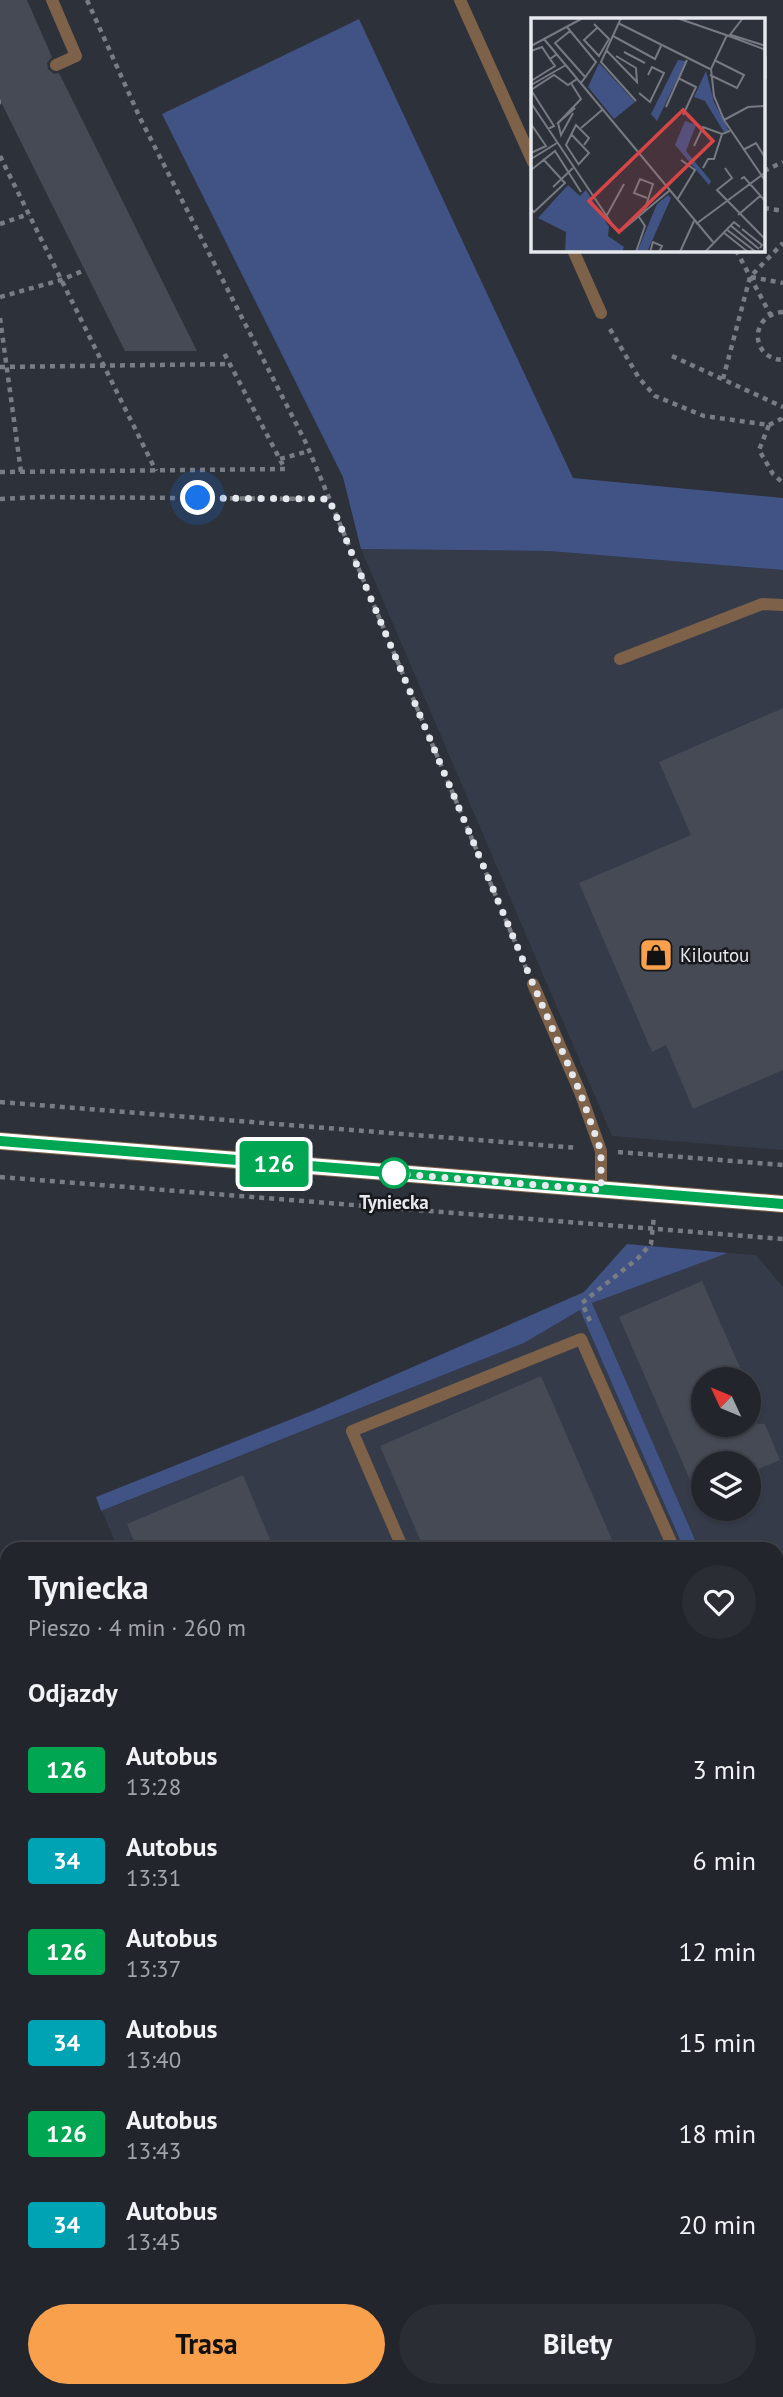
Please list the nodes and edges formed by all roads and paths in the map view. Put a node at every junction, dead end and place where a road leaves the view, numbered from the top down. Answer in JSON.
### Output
{"nodes":[{"id":1,"x":52,"y":0,"type":"edge"},
{"id":2,"x":87,"y":0,"type":"edge"},
{"id":3,"x":460,"y":0,"type":"edge"},
{"id":4,"x":56,"y":65,"type":"dead end"},
{"id":5,"x":0,"y":156,"type":"edge"},
{"id":6,"x":531,"y":158,"type":"edge"},
{"id":7,"x":783,"y":162,"type":"edge"},
{"id":8,"x":766,"y":170,"type":"edge"},
{"id":9,"x":29,"y":214,"type":"junction"},
{"id":10,"x":0,"y":224,"type":"edge"},
{"id":11,"x":783,"y":243,"type":"edge"},
{"id":12,"x":574,"y":252,"type":"edge"},
{"id":13,"x":737,"y":252,"type":"edge"},
{"id":14,"x":85,"y":270,"type":"dead end"},
{"id":15,"x":750,"y":276,"type":"junction"},
{"id":16,"x":61,"y":280,"type":"junction"},
{"id":17,"x":783,"y":283,"type":"edge"},
{"id":18,"x":0,"y":298,"type":"edge"},
{"id":19,"x":783,"y":312,"type":"edge"},
{"id":20,"x":601,"y":313,"type":"joint"},
{"id":21,"x":770,"y":314,"type":"junction"},
{"id":22,"x":0,"y":318,"type":"edge"},
{"id":23,"x":223,"y":351,"type":"dead end"},
{"id":24,"x":672,"y":356,"type":"dead end"},
{"id":25,"x":783,"y":360,"type":"edge"},
{"id":26,"x":230,"y":364,"type":"junction"},
{"id":27,"x":103,"y":366,"type":"junction"},
{"id":28,"x":0,"y":367,"type":"edge"},
{"id":29,"x":7,"y":367,"type":"junction"},
{"id":30,"x":723,"y":379,"type":"junction"},
{"id":31,"x":783,"y":407,"type":"edge"},
{"id":32,"x":782,"y":418,"type":"edge"},
{"id":33,"x":769,"y":425,"type":"junction"},
{"id":34,"x":309,"y":451,"type":"junction"},
{"id":35,"x":280,"y":459,"type":"junction"},
{"id":36,"x":156,"y":471,"type":"junction"},
{"id":37,"x":0,"y":472,"type":"edge"},
{"id":38,"x":21,"y":472,"type":"junction"},
{"id":39,"x":783,"y":483,"type":"edge"},
{"id":40,"x":0,"y":499,"type":"edge"},
{"id":41,"x":329,"y":499,"type":"junction"},
{"id":42,"x":783,"y":605,"type":"edge"},
{"id":43,"x":620,"y":659,"type":"dead end"},
{"id":44,"x":533,"y":984,"type":"joint"},
{"id":45,"x":0,"y":1102,"type":"edge"},
{"id":46,"x":0,"y":1141,"type":"edge"},
{"id":47,"x":601,"y":1151,"type":"junction"},
{"id":48,"x":783,"y":1166,"type":"edge"},
{"id":49,"x":0,"y":1177,"type":"edge"},
{"id":50,"x":601,"y":1190,"type":"junction"},
{"id":51,"x":783,"y":1204,"type":"edge"},
{"id":52,"x":783,"y":1239,"type":"edge"},
{"id":53,"x":651,"y":1244,"type":"dead end"},
{"id":54,"x":636,"y":1259,"type":"dead end"},
{"id":55,"x":400,"y":1542,"type":"edge"},
{"id":56,"x":671,"y":1542,"type":"edge"}],
"edges":[{"from":1,"to":4,"type":"lane"},
{"from":2,"to":34,"type":"path"},
{"from":3,"to":6,"type":"lane"},
{"from":5,"to":9,"type":"path"},
{"from":7,"to":8,"type":"path"},
{"from":9,"to":10,"type":"path"},
{"from":9,"to":16,"type":"path"},
{"from":11,"to":15,"type":"path"},
{"from":12,"to":20,"type":"lane"},
{"from":13,"to":15,"type":"path"},
{"from":14,"to":16,"type":"path"},
{"from":15,"to":17,"type":"path"},
{"from":15,"to":21,"type":"path"},
{"from":15,"to":30,"type":"path"},
{"from":16,"to":18,"type":"path"},
{"from":16,"to":27,"type":"path"},
{"from":19,"to":21,"type":"path"},
{"from":20,"to":33,"type":"path"},
{"from":21,"to":25,"type":"path"},
{"from":22,"to":29,"type":"path"},
{"from":23,"to":26,"type":"path"},
{"from":24,"to":30,"type":"path"},
{"from":26,"to":27,"type":"path"},
{"from":26,"to":35,"type":"path"},
{"from":27,"to":29,"type":"path"},
{"from":27,"to":36,"type":"path"},
{"from":28,"to":29,"type":"path"},
{"from":29,"to":38,"type":"path"},
{"from":30,"to":31,"type":"path"},
{"from":32,"to":33,"type":"path"},
{"from":33,"to":39,"type":"path"},
{"from":34,"to":35,"type":"path"},
{"from":34,"to":41,"type":"path"},
{"from":35,"to":36,"type":"path"},
{"from":36,"to":38,"type":"path"},
{"from":37,"to":38,"type":"path"},
{"from":40,"to":41,"type":"path"},
{"from":41,"to":44,"type":"path"},
{"from":42,"to":43,"type":"lane"},
{"from":44,"to":47,"type":"lane"},
{"from":45,"to":47,"type":"path"},
{"from":46,"to":50,"type":"street"},
{"from":47,"to":48,"type":"path"},
{"from":47,"to":50,"type":"lane"},
{"from":49,"to":52,"type":"path"},
{"from":50,"to":51,"type":"street"},
{"from":53,"to":54,"type":"path"},
{"from":55,"to":56,"type":"lane"}]}
